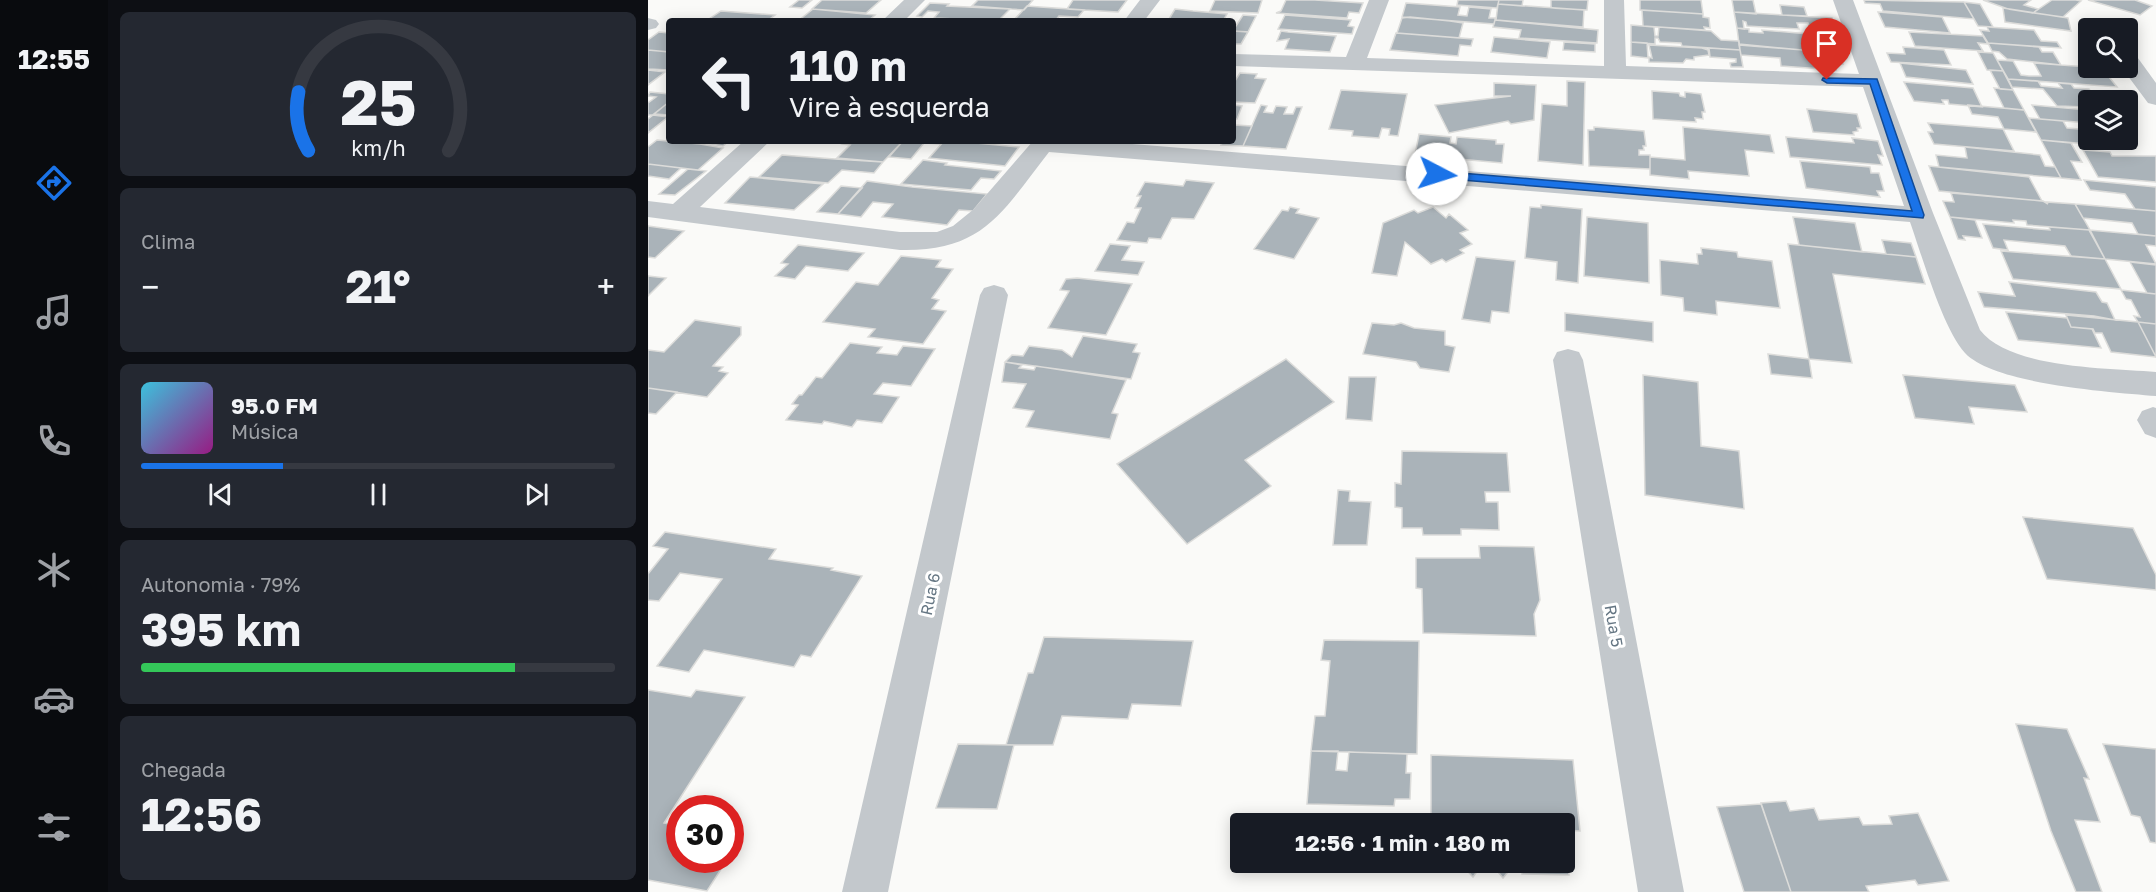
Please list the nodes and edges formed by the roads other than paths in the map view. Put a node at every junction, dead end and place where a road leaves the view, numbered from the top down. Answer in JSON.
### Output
{"nodes":[{"id":1,"x":915,"y":0,"type":"edge"},
{"id":2,"x":1150,"y":0,"type":"edge"},
{"id":3,"x":1379,"y":0,"type":"edge"},
{"id":4,"x":1614,"y":0,"type":"edge"},
{"id":5,"x":1843,"y":0,"type":"edge"},
{"id":6,"x":895,"y":18,"type":"edge"},
{"id":7,"x":1136,"y":18,"type":"edge"},
{"id":8,"x":1236,"y":60,"type":"edge"},
{"id":9,"x":1354,"y":63,"type":"junction"},
{"id":10,"x":1615,"y":73,"type":"junction"},
{"id":11,"x":2138,"y":73,"type":"edge"},
{"id":12,"x":1874,"y":81,"type":"junction"},
{"id":13,"x":2156,"y":98,"type":"edge"},
{"id":14,"x":755,"y":144,"type":"edge"},
{"id":15,"x":1043,"y":144,"type":"edge"},
{"id":16,"x":1056,"y":144,"type":"edge"},
{"id":17,"x":648,"y":209,"type":"edge"},
{"id":18,"x":678,"y":213,"type":"junction"},
{"id":19,"x":1919,"y":215,"type":"junction"},
{"id":20,"x":994,"y":295,"type":"dead end"},
{"id":21,"x":1568,"y":360,"type":"dead end"},
{"id":22,"x":2156,"y":384,"type":"edge"},
{"id":23,"x":865,"y":892,"type":"edge"},
{"id":24,"x":1661,"y":892,"type":"edge"}],
"edges":[{"from":1,"to":6,"type":"street"},
{"from":2,"to":7,"type":"street"},
{"from":3,"to":9,"type":"street"},
{"from":4,"to":10,"type":"street"},
{"from":5,"to":12,"type":"street"},
{"from":8,"to":9,"type":"street"},
{"from":9,"to":10,"type":"street"},
{"from":10,"to":12,"type":"street"},
{"from":11,"to":13,"type":"street"},
{"from":12,"to":19,"type":"street"},
{"from":14,"to":18,"type":"street"},
{"from":15,"to":18,"type":"street"},
{"from":16,"to":19,"type":"street"},
{"from":17,"to":18,"type":"street"},
{"from":19,"to":22,"type":"street"},
{"from":20,"to":23,"type":"street","name":"Rua 6"},
{"from":21,"to":24,"type":"street","name":"Rua 5"}]}
